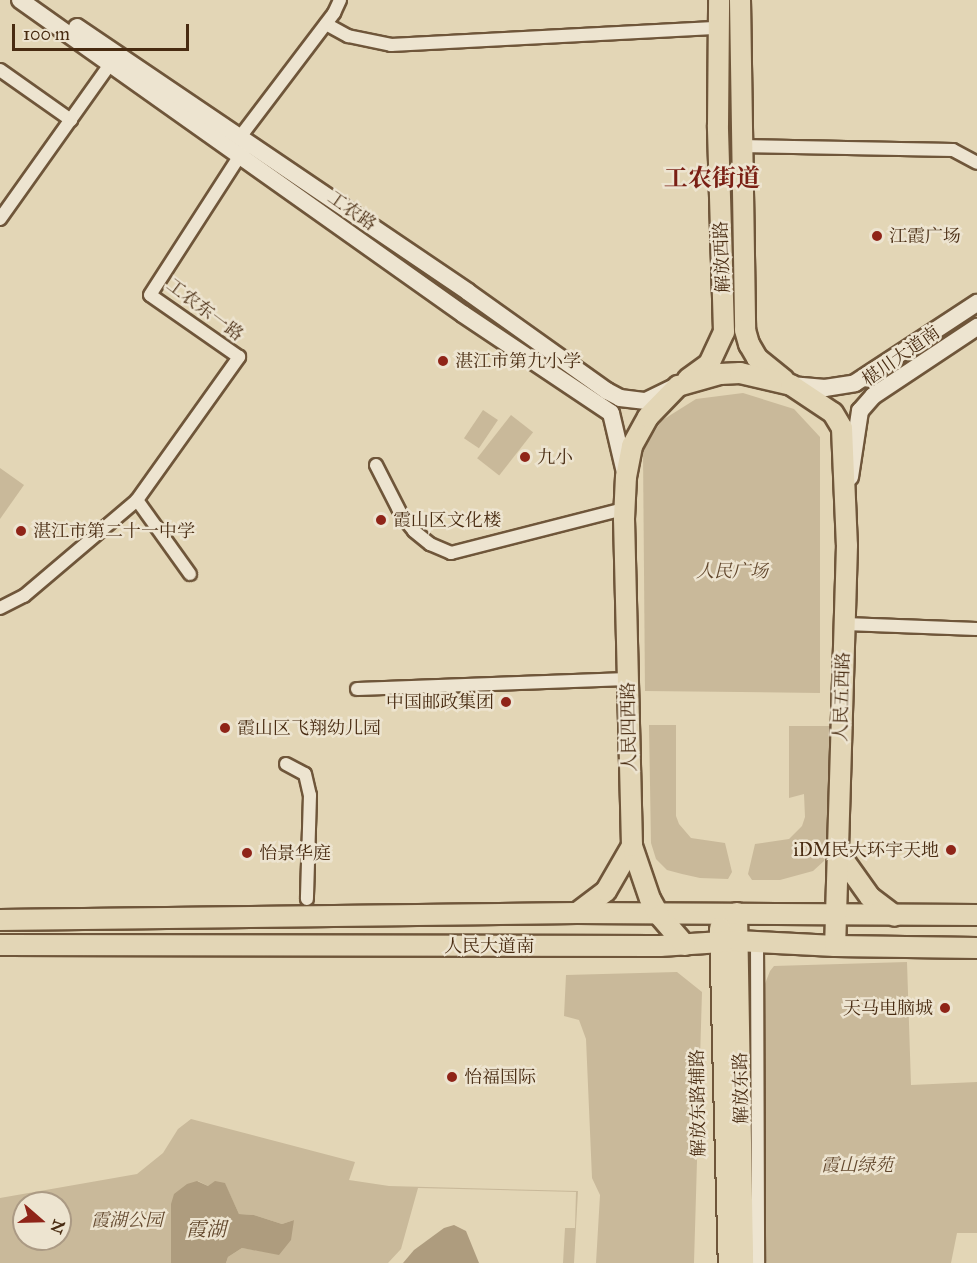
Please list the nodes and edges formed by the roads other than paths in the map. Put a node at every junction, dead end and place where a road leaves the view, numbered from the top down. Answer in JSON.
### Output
{"nodes":[{"id":1,"x":20,"y":0,"type":"edge"},
{"id":2,"x":38,"y":0,"type":"edge"},
{"id":3,"x":340,"y":0,"type":"edge"},
{"id":4,"x":719,"y":0,"type":"edge"},
{"id":5,"x":740,"y":0,"type":"edge"},
{"id":6,"x":326,"y":24,"type":"junction"},
{"id":7,"x":719,"y":28,"type":"junction"},
{"id":8,"x":110,"y":64,"type":"junction"},
{"id":9,"x":0,"y":70,"type":"edge"},
{"id":10,"x":71,"y":120,"type":"junction"},
{"id":11,"x":242,"y":145,"type":"junction"},
{"id":12,"x":740,"y":146,"type":"junction"},
{"id":13,"x":977,"y":163,"type":"edge"},
{"id":14,"x":0,"y":219,"type":"edge"},
{"id":15,"x":977,"y":303,"type":"edge"},
{"id":16,"x":977,"y":327,"type":"edge"},
{"id":17,"x":791,"y":385,"type":"junction"},
{"id":18,"x":678,"y":386,"type":"junction"},
{"id":19,"x":845,"y":448,"type":"joint"},
{"id":20,"x":376,"y":465,"type":"dead end"},
{"id":21,"x":625,"y":493,"type":"junction"},
{"id":22,"x":849,"y":496,"type":"joint"},
{"id":23,"x":138,"y":500,"type":"junction"},
{"id":24,"x":847,"y":545,"type":"junction"},
{"id":25,"x":189,"y":574,"type":"dead end"},
{"id":26,"x":0,"y":608,"type":"edge"},
{"id":27,"x":845,"y":624,"type":"junction"},
{"id":28,"x":977,"y":629,"type":"edge"},
{"id":29,"x":628,"y":679,"type":"junction"},
{"id":30,"x":357,"y":689,"type":"dead end"},
{"id":31,"x":286,"y":764,"type":"dead end"},
{"id":32,"x":632,"y":846,"type":"junction"},
{"id":33,"x":838,"y":852,"type":"junction"},
{"id":34,"x":307,"y":899,"type":"dead end"},
{"id":35,"x":577,"y":913,"type":"junction"},
{"id":36,"x":728,"y":914,"type":"junction"},
{"id":37,"x":659,"y":915,"type":"junction"},
{"id":38,"x":837,"y":915,"type":"junction"},
{"id":39,"x":977,"y":915,"type":"edge"},
{"id":40,"x":895,"y":916,"type":"junction"},
{"id":41,"x":0,"y":920,"type":"edge"},
{"id":42,"x":723,"y":942,"type":"junction"},
{"id":43,"x":757,"y":942,"type":"junction"},
{"id":44,"x":0,"y":945,"type":"edge"},
{"id":45,"x":685,"y":945,"type":"junction"},
{"id":46,"x":835,"y":946,"type":"junction"},
{"id":47,"x":977,"y":948,"type":"edge"},
{"id":48,"x":720,"y":1263,"type":"edge"},
{"id":49,"x":729,"y":1263,"type":"edge"},
{"id":50,"x":743,"y":1263,"type":"edge"},
{"id":51,"x":758,"y":1263,"type":"edge"}],
"edges":[{"from":1,"to":8,"type":"street","name":"工农路"},
{"from":2,"to":11,"type":"street","name":"工农路"},
{"from":3,"to":6,"type":"street"},
{"from":4,"to":7,"type":"main road","name":"解放西路"},
{"from":5,"to":12,"type":"main road","name":"解放西路"},
{"from":6,"to":7,"type":"street"},
{"from":6,"to":11,"type":"street"},
{"from":7,"to":18,"type":"main road","name":"解放西路"},
{"from":8,"to":10,"type":"street"},
{"from":8,"to":11,"type":"street","name":"工农路"},
{"from":9,"to":10,"type":"street"},
{"from":10,"to":14,"type":"street"},
{"from":11,"to":18,"type":"street","name":"工农路"},
{"from":11,"to":21,"type":"street","name":"工农路"},
{"from":11,"to":23,"type":"street","name":"工农东一路"},
{"from":12,"to":13,"type":"street"},
{"from":12,"to":17,"type":"main road","name":"解放西路"},
{"from":15,"to":17,"type":"street","name":"椹川大道南"},
{"from":16,"to":22,"type":"street","name":"椹川大道南"},
{"from":17,"to":18,"type":"main road"},
{"from":17,"to":19,"type":"main road","name":"解放西路"},
{"from":18,"to":21,"type":"main road","name":"解放西路"},
{"from":19,"to":24,"type":"main road","name":"人民五西路"},
{"from":20,"to":21,"type":"street"},
{"from":21,"to":29,"type":"main road","name":"人民四西路"},
{"from":22,"to":24,"type":"street"},
{"from":23,"to":25,"type":"street"},
{"from":23,"to":26,"type":"street"},
{"from":24,"to":27,"type":"main road","name":"人民五西路"},
{"from":27,"to":28,"type":"street"},
{"from":27,"to":33,"type":"main road","name":"人民五西路"},
{"from":29,"to":30,"type":"street"},
{"from":29,"to":32,"type":"main road","name":"人民四西路"},
{"from":31,"to":34,"type":"street"},
{"from":32,"to":35,"type":"main road"},
{"from":32,"to":37,"type":"main road","name":"人民四西路"},
{"from":33,"to":38,"type":"main road","name":"人民五西路"},
{"from":33,"to":40,"type":"main road"},
{"from":35,"to":37,"type":"main road","name":"人民大道南"},
{"from":35,"to":41,"type":"main road","name":"人民大道南"},
{"from":36,"to":37,"type":"main road","name":"人民大道南"},
{"from":36,"to":38,"type":"main road","name":"人民大道南"},
{"from":36,"to":42,"type":"main road","name":"解放东路"},
{"from":37,"to":45,"type":"main road","name":"人民四西路"},
{"from":38,"to":40,"type":"main road","name":"人民大道南"},
{"from":38,"to":46,"type":"main road","name":"人民五西路"},
{"from":39,"to":40,"type":"main road","name":"人民大道南"},
{"from":42,"to":43,"type":"main road","name":"人民大道南"},
{"from":42,"to":45,"type":"main road","name":"人民大道南"},
{"from":42,"to":48,"type":"street","name":"解放东路辅路"},
{"from":42,"to":49,"type":"main road","name":"解放东路"},
{"from":42,"to":50,"type":"main road","name":"解放东路"},
{"from":43,"to":46,"type":"main road","name":"人民大道南"},
{"from":43,"to":51,"type":"street"},
{"from":44,"to":45,"type":"main road","name":"人民大道南"},
{"from":46,"to":47,"type":"main road","name":"人民大道南"}]}
